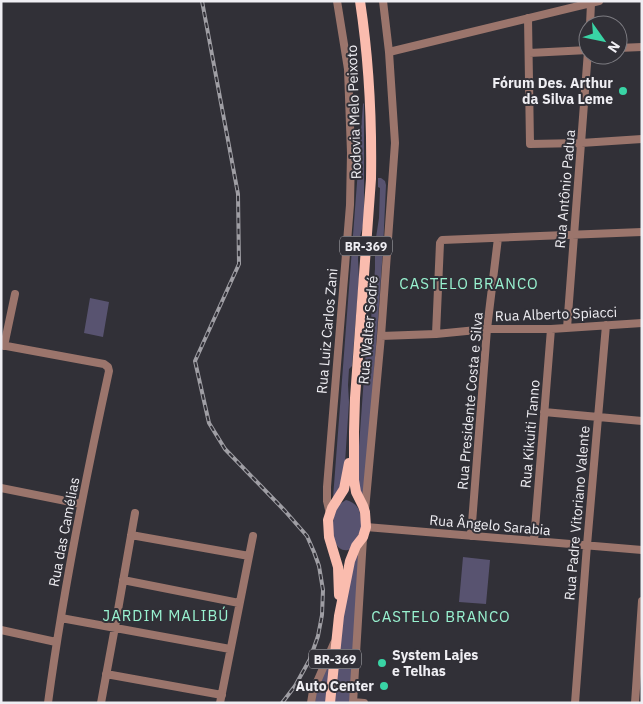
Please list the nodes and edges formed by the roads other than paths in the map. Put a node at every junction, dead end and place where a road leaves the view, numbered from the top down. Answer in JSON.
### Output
{"nodes":[{"id":1,"x":337,"y":1,"type":"edge"},
{"id":2,"x":360,"y":1,"type":"edge"},
{"id":3,"x":383,"y":1,"type":"edge"},
{"id":4,"x":595,"y":2,"type":"edge"},
{"id":5,"x":592,"y":15,"type":"edge"},
{"id":6,"x":528,"y":18,"type":"junction"},
{"id":7,"x":642,"y":47,"type":"edge"},
{"id":8,"x":628,"y":48,"type":"edge"},
{"id":9,"x":578,"y":51,"type":"edge"},
{"id":10,"x":389,"y":52,"type":"junction"},
{"id":11,"x":529,"y":53,"type":"junction"},
{"id":12,"x":587,"y":65,"type":"edge"},
{"id":13,"x":642,"y":139,"type":"edge"},
{"id":14,"x":581,"y":143,"type":"junction"},
{"id":15,"x":642,"y":232,"type":"edge"},
{"id":16,"x":574,"y":235,"type":"junction"},
{"id":17,"x":498,"y":238,"type":"junction"},
{"id":18,"x":15,"y":294,"type":"dead end"},
{"id":19,"x":642,"y":323,"type":"edge"},
{"id":20,"x":606,"y":325,"type":"junction"},
{"id":21,"x":567,"y":328,"type":"junction"},
{"id":22,"x":487,"y":329,"type":"junction"},
{"id":23,"x":551,"y":329,"type":"junction"},
{"id":24,"x":436,"y":334,"type":"junction"},
{"id":25,"x":381,"y":336,"type":"junction"},
{"id":26,"x":2,"y":345,"type":"edge"},
{"id":27,"x":544,"y":412,"type":"junction"},
{"id":28,"x":598,"y":417,"type":"junction"},
{"id":29,"x":642,"y":421,"type":"edge"},
{"id":30,"x":354,"y":432,"type":"junction"},
{"id":31,"x":1,"y":488,"type":"edge"},
{"id":32,"x":338,"y":499,"type":"junction"},
{"id":33,"x":81,"y":504,"type":"junction"},
{"id":34,"x":363,"y":507,"type":"junction"},
{"id":35,"x":135,"y":513,"type":"dead end"},
{"id":36,"x":330,"y":514,"type":"junction"},
{"id":37,"x":364,"y":532,"type":"junction"},
{"id":38,"x":131,"y":535,"type":"junction"},
{"id":39,"x":253,"y":536,"type":"dead end"},
{"id":40,"x":472,"y":536,"type":"junction"},
{"id":41,"x":534,"y":541,"type":"junction"},
{"id":42,"x":332,"y":545,"type":"junction"},
{"id":43,"x":587,"y":545,"type":"junction"},
{"id":44,"x":356,"y":546,"type":"junction"},
{"id":45,"x":642,"y":550,"type":"edge"},
{"id":46,"x":249,"y":556,"type":"junction"},
{"id":47,"x":123,"y":580,"type":"junction"},
{"id":48,"x":642,"y":601,"type":"edge"},
{"id":49,"x":240,"y":603,"type":"junction"},
{"id":50,"x":339,"y":616,"type":"junction"},
{"id":51,"x":60,"y":618,"type":"junction"},
{"id":52,"x":115,"y":627,"type":"junction"},
{"id":53,"x":1,"y":630,"type":"edge"},
{"id":54,"x":337,"y":637,"type":"junction"},
{"id":55,"x":56,"y":642,"type":"junction"},
{"id":56,"x":230,"y":648,"type":"junction"},
{"id":57,"x":106,"y":674,"type":"junction"},
{"id":58,"x":221,"y":699,"type":"edge"},
{"id":59,"x":353,"y":702,"type":"edge"},
{"id":60,"x":48,"y":703,"type":"edge"},
{"id":61,"x":100,"y":703,"type":"edge"},
{"id":62,"x":310,"y":703,"type":"edge"},
{"id":63,"x":330,"y":703,"type":"edge"},
{"id":64,"x":364,"y":703,"type":"edge"},
{"id":65,"x":575,"y":703,"type":"edge"},
{"id":66,"x":635,"y":703,"type":"edge"}],
"edges":[{"from":1,"to":36,"type":"street","name":"Rua Luiz Carlos Zani"},
{"from":2,"to":30,"type":"main road","name":"Rodovia Melo Peixoto","number":"BR-369"},
{"from":3,"to":10,"type":"street","name":"Rua Walter Sodré"},
{"from":4,"to":5,"type":"street"},
{"from":4,"to":6,"type":"street"},
{"from":6,"to":10,"type":"street"},
{"from":6,"to":11,"type":"street"},
{"from":7,"to":8,"type":"street"},
{"from":9,"to":11,"type":"street"},
{"from":10,"to":25,"type":"street","name":"Rua Walter Sodré"},
{"from":11,"to":14,"type":"street"},
{"from":12,"to":14,"type":"street","name":"Rua Antônio Padua"},
{"from":13,"to":14,"type":"street"},
{"from":14,"to":16,"type":"street","name":"Rua Antônio Padua"},
{"from":15,"to":16,"type":"street"},
{"from":16,"to":17,"type":"street"},
{"from":16,"to":21,"type":"street","name":"Rua Antônio Padua"},
{"from":17,"to":22,"type":"street","name":"Rua Presidente Costa e Silva"},
{"from":17,"to":24,"type":"street"},
{"from":18,"to":26,"type":"street"},
{"from":19,"to":20,"type":"street","name":"Rua Alberto Spiacci"},
{"from":20,"to":21,"type":"street","name":"Rua Alberto Spiacci"},
{"from":20,"to":28,"type":"street","name":"Rua Padre Vitoriano Valente"},
{"from":21,"to":23,"type":"street","name":"Rua Alberto Spiacci"},
{"from":22,"to":23,"type":"street","name":"Rua Alberto Spiacci"},
{"from":22,"to":24,"type":"street","name":"Rua Alberto Spiacci"},
{"from":22,"to":40,"type":"street","name":"Rua Presidente Costa e Silva"},
{"from":23,"to":27,"type":"street","name":"Rua Kikuiti Tanno"},
{"from":24,"to":25,"type":"street","name":"Rua Alberto Spiacci"},
{"from":25,"to":34,"type":"street","name":"Rua Walter Sodré"},
{"from":26,"to":33,"type":"street","name":"Rua das Camélias"},
{"from":27,"to":28,"type":"street"},
{"from":27,"to":41,"type":"street","name":"Rua Kikuiti Tanno"},
{"from":28,"to":29,"type":"street"},
{"from":28,"to":43,"type":"street","name":"Rua Padre Vitoriano Valente"},
{"from":30,"to":32,"type":"main road","name":"Rodovia Melo Peixoto","number":"BR-369"},
{"from":30,"to":34,"type":"main road","name":"Rodovia Melo Peixoto","number":"BR-369"},
{"from":31,"to":33,"type":"street"},
{"from":32,"to":34,"type":"main road"},
{"from":32,"to":36,"type":"main road","name":"Rodovia Melo Peixoto","number":"BR-369"},
{"from":33,"to":51,"type":"street","name":"Rua das Camélias"},
{"from":34,"to":37,"type":"main road","name":"Rodovia Melo Peixoto","number":"BR-369"},
{"from":35,"to":38,"type":"street"},
{"from":36,"to":42,"type":"main road","name":"Rodovia Melo Peixoto","number":"BR-369"},
{"from":37,"to":40,"type":"street","name":"Rua Ângelo Sarabia"},
{"from":37,"to":44,"type":"main road","name":"Rodovia Melo Peixoto","number":"BR-369"},
{"from":37,"to":59,"type":"street"},
{"from":38,"to":46,"type":"street"},
{"from":38,"to":47,"type":"street"},
{"from":39,"to":46,"type":"street"},
{"from":40,"to":41,"type":"street","name":"Rua Ângelo Sarabia"},
{"from":41,"to":43,"type":"street","name":"Rua Ângelo Sarabia"},
{"from":42,"to":44,"type":"main road"},
{"from":42,"to":50,"type":"main road","name":"Rodovia Melo Peixoto","number":"BR-369"},
{"from":43,"to":45,"type":"street","name":"Rua Ângelo Sarabia"},
{"from":43,"to":65,"type":"street","name":"Rua Padre Vitoriano Valente"},
{"from":44,"to":50,"type":"main road","name":"Rodovia Melo Peixoto","number":"BR-369"},
{"from":46,"to":49,"type":"street"},
{"from":47,"to":49,"type":"street"},
{"from":47,"to":52,"type":"street"},
{"from":48,"to":66,"type":"street"},
{"from":49,"to":56,"type":"street"},
{"from":50,"to":54,"type":"main road","name":"Rodovia Melo Peixoto","number":"BR-369"},
{"from":51,"to":52,"type":"street"},
{"from":51,"to":55,"type":"street","name":"Rua das Camélias"},
{"from":52,"to":56,"type":"street"},
{"from":52,"to":57,"type":"street"},
{"from":53,"to":55,"type":"street"},
{"from":54,"to":62,"type":"street"},
{"from":54,"to":63,"type":"main road","name":"Rodovia Melo Peixoto","number":"BR-369"},
{"from":55,"to":60,"type":"street","name":"Rua das Camélias"},
{"from":56,"to":58,"type":"street"},
{"from":57,"to":58,"type":"street"},
{"from":57,"to":61,"type":"street"},
{"from":59,"to":64,"type":"street"}]}
